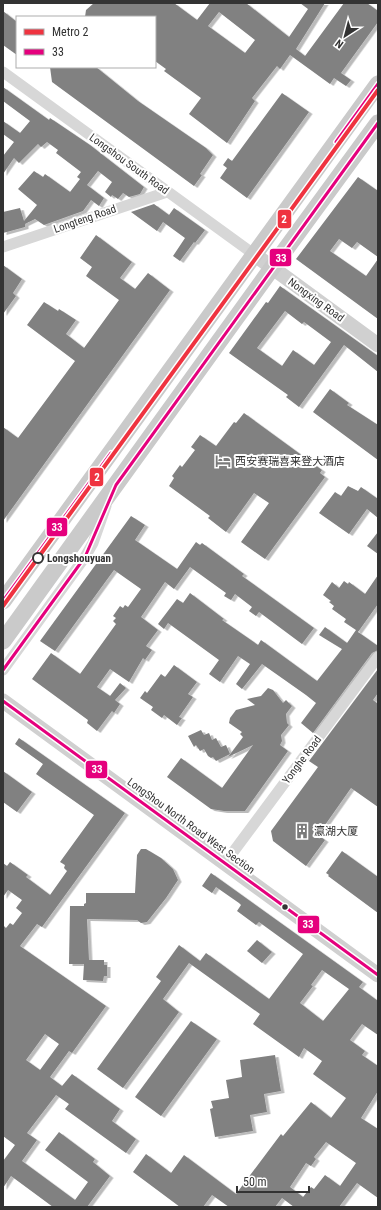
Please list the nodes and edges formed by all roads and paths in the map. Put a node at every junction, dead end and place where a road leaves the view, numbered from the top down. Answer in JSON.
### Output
{"nodes":[{"id":1,"x":3,"y":72,"type":"edge"},
{"id":2,"x":378,"y":84,"type":"edge"},
{"id":3,"x":378,"y":123,"type":"edge"},
{"id":4,"x":167,"y":192,"type":"junction"},
{"id":5,"x":3,"y":247,"type":"edge"},
{"id":6,"x":255,"y":256,"type":"junction"},
{"id":7,"x":272,"y":268,"type":"junction"},
{"id":8,"x":378,"y":345,"type":"edge"},
{"id":9,"x":116,"y":485,"type":"junction"},
{"id":10,"x":3,"y":601,"type":"edge"},
{"id":11,"x":3,"y":641,"type":"edge"},
{"id":12,"x":378,"y":658,"type":"edge"},
{"id":13,"x":3,"y":670,"type":"edge"},
{"id":14,"x":3,"y":690,"type":"edge"},
{"id":15,"x":3,"y":701,"type":"edge"},
{"id":16,"x":228,"y":859,"type":"junction"},
{"id":17,"x":378,"y":963,"type":"edge"},
{"id":18,"x":378,"y":975,"type":"edge"}],
"edges":[{"from":1,"to":4,"type":"street","name":"Longshou South Road"},
{"from":2,"to":6,"type":"main road"},
{"from":3,"to":7,"type":"main road"},
{"from":4,"to":5,"type":"street","name":"Longteng Road"},
{"from":4,"to":6,"type":"street","name":"Longshou South Road"},
{"from":6,"to":7,"type":"street","name":"Nongxing Road"},
{"from":6,"to":10,"type":"main road"},
{"from":7,"to":8,"type":"street","name":"Nongxing Road"},
{"from":7,"to":9,"type":"main road"},
{"from":9,"to":11,"type":"main road"},
{"from":9,"to":13,"type":"street"},
{"from":12,"to":16,"type":"street","name":"Yonghe Road"},
{"from":14,"to":16,"type":"street","name":"LongShou North Road West Section"},
{"from":15,"to":16,"type":"street","name":"LongShou North Road West Section"},
{"from":16,"to":17,"type":"street","name":"LongShou North Road West Section"},
{"from":16,"to":18,"type":"street","name":"LongShou North Road West Section"}]}
